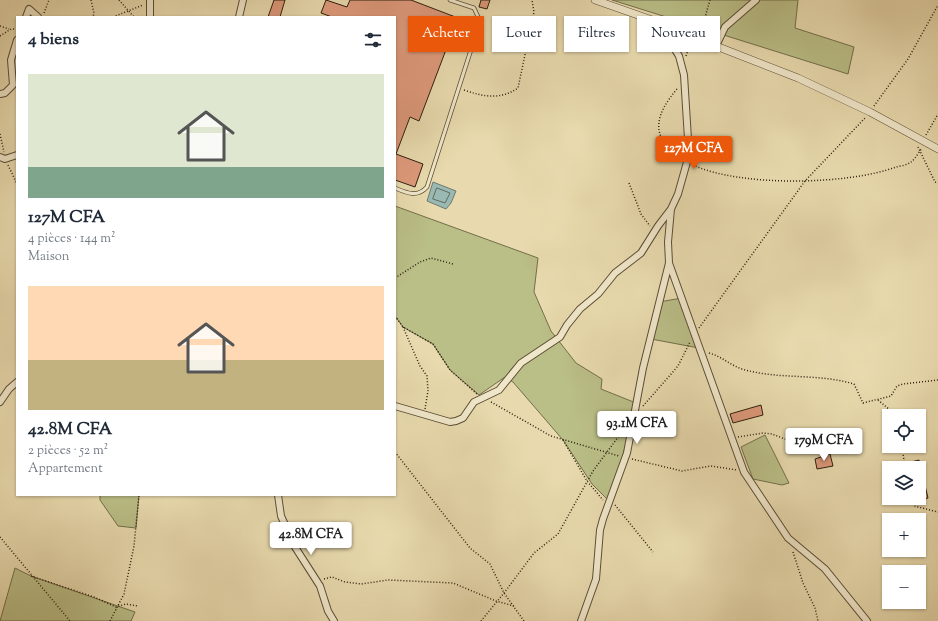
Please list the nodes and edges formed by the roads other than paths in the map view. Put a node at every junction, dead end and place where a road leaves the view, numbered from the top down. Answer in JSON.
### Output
{"nodes":[{"id":1,"x":243,"y":0,"type":"edge"},
{"id":2,"x":450,"y":0,"type":"edge"},
{"id":3,"x":595,"y":0,"type":"edge"},
{"id":4,"x":756,"y":0,"type":"edge"},
{"id":5,"x":150,"y":1,"type":"edge"},
{"id":6,"x":26,"y":16,"type":"edge"},
{"id":7,"x":38,"y":16,"type":"edge"},
{"id":8,"x":150,"y":16,"type":"edge"},
{"id":9,"x":239,"y":16,"type":"edge"},
{"id":10,"x":642,"y":16,"type":"edge"},
{"id":11,"x":720,"y":36,"type":"edge"},
{"id":12,"x":16,"y":43,"type":"edge"},
{"id":13,"x":720,"y":48,"type":"edge"},
{"id":14,"x":676,"y":52,"type":"edge"},
{"id":15,"x":0,"y":94,"type":"edge"},
{"id":16,"x":938,"y":149,"type":"edge"},
{"id":17,"x":16,"y":155,"type":"edge"},
{"id":18,"x":0,"y":156,"type":"edge"},
{"id":19,"x":396,"y":188,"type":"edge"},
{"id":20,"x":671,"y":209,"type":"junction"},
{"id":21,"x":669,"y":263,"type":"junction"},
{"id":22,"x":16,"y":383,"type":"edge"},
{"id":23,"x":0,"y":402,"type":"edge"},
{"id":24,"x":396,"y":406,"type":"edge"},
{"id":25,"x":278,"y":496,"type":"edge"},
{"id":26,"x":334,"y":621,"type":"edge"},
{"id":27,"x":581,"y":621,"type":"edge"},
{"id":28,"x":867,"y":621,"type":"edge"}],
"edges":[{"from":1,"to":9,"type":"street"},
{"from":2,"to":19,"type":"lane"},
{"from":3,"to":10,"type":"street"},
{"from":4,"to":11,"type":"street"},
{"from":5,"to":8,"type":"street"},
{"from":6,"to":7,"type":"street"},
{"from":12,"to":15,"type":"street"},
{"from":13,"to":16,"type":"street"},
{"from":14,"to":20,"type":"street"},
{"from":17,"to":18,"type":"street"},
{"from":20,"to":21,"type":"street"},
{"from":20,"to":24,"type":"street"},
{"from":21,"to":27,"type":"street"},
{"from":21,"to":28,"type":"street"},
{"from":22,"to":23,"type":"street"},
{"from":25,"to":26,"type":"street"}]}
